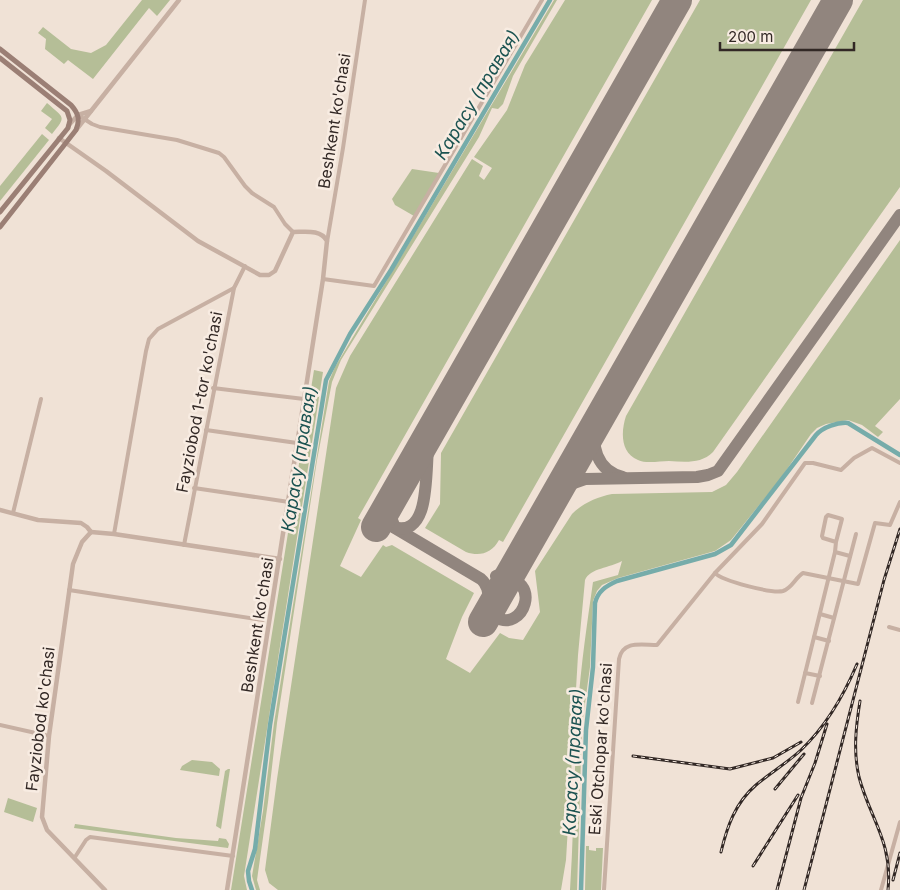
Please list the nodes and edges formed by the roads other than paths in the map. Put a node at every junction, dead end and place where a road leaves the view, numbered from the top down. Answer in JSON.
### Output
{"nodes":[{"id":1,"x":179,"y":0,"type":"edge"},
{"id":2,"x":364,"y":0,"type":"edge"},
{"id":3,"x":542,"y":0,"type":"edge"},
{"id":4,"x":0,"y":49,"type":"edge"},
{"id":5,"x":0,"y":58,"type":"edge"},
{"id":6,"x":67,"y":111,"type":"junction"},
{"id":7,"x":91,"y":111,"type":"junction"},
{"id":8,"x":78,"y":115,"type":"junction"},
{"id":9,"x":85,"y":120,"type":"junction"},
{"id":10,"x":68,"y":128,"type":"junction"},
{"id":11,"x":76,"y":130,"type":"junction"},
{"id":12,"x":59,"y":138,"type":"junction"},
{"id":13,"x":66,"y":144,"type":"junction"},
{"id":14,"x":0,"y":212,"type":"edge"},
{"id":15,"x":0,"y":227,"type":"edge"},
{"id":16,"x":329,"y":231,"type":"junction"},
{"id":17,"x":293,"y":232,"type":"junction"},
{"id":18,"x":319,"y":233,"type":"junction"},
{"id":19,"x":327,"y":245,"type":"junction"},
{"id":20,"x":245,"y":266,"type":"junction"},
{"id":21,"x":323,"y":279,"type":"junction"},
{"id":22,"x":234,"y":288,"type":"junction"},
{"id":23,"x":214,"y":388,"type":"junction"},
{"id":24,"x":41,"y":399,"type":"dead end"},
{"id":25,"x":304,"y":399,"type":"junction"},
{"id":26,"x":206,"y":430,"type":"junction"},
{"id":27,"x":297,"y":443,"type":"junction"},
{"id":28,"x":900,"y":463,"type":"edge"},
{"id":29,"x":194,"y":488,"type":"junction"},
{"id":30,"x":289,"y":502,"type":"junction"},
{"id":31,"x":900,"y":502,"type":"edge"},
{"id":32,"x":0,"y":510,"type":"edge"},
{"id":33,"x":14,"y":514,"type":"junction"},
{"id":34,"x":91,"y":532,"type":"junction"},
{"id":35,"x":114,"y":534,"type":"junction"},
{"id":36,"x":856,"y":534,"type":"dead end"},
{"id":37,"x":836,"y":542,"type":"junction"},
{"id":38,"x":184,"y":545,"type":"junction"},
{"id":39,"x":835,"y":552,"type":"junction"},
{"id":40,"x":850,"y":556,"type":"junction"},
{"id":41,"x":280,"y":559,"type":"junction"},
{"id":42,"x":715,"y":573,"type":"junction"},
{"id":43,"x":829,"y":578,"type":"junction"},
{"id":44,"x":844,"y":581,"type":"junction"},
{"id":45,"x":69,"y":590,"type":"junction"},
{"id":46,"x":820,"y":614,"type":"junction"},
{"id":47,"x":834,"y":618,"type":"junction"},
{"id":48,"x":263,"y":620,"type":"dead end"},
{"id":49,"x":889,"y":627,"type":"dead end"},
{"id":50,"x":900,"y":630,"type":"edge"},
{"id":51,"x":814,"y":637,"type":"junction"},
{"id":52,"x":828,"y":641,"type":"junction"},
{"id":53,"x":805,"y":673,"type":"junction"},
{"id":54,"x":820,"y":676,"type":"junction"},
{"id":55,"x":798,"y":702,"type":"dead end"},
{"id":56,"x":812,"y":703,"type":"dead end"},
{"id":57,"x":0,"y":725,"type":"edge"},
{"id":58,"x":49,"y":736,"type":"junction"},
{"id":59,"x":900,"y":822,"type":"edge"},
{"id":60,"x":233,"y":856,"type":"junction"},
{"id":61,"x":75,"y":857,"type":"junction"},
{"id":62,"x":105,"y":890,"type":"edge"},
{"id":63,"x":227,"y":890,"type":"edge"},
{"id":64,"x":604,"y":890,"type":"edge"},
{"id":65,"x":881,"y":890,"type":"edge"}],
"edges":[{"from":1,"to":7,"type":"street"},
{"from":2,"to":16,"type":"street","name":"Beshkent ko'chasi"},
{"from":3,"to":21,"type":"street"},
{"from":4,"to":8,"type":"main road"},
{"from":5,"to":6,"type":"main road"},
{"from":6,"to":8,"type":"street"},
{"from":6,"to":10,"type":"main road"},
{"from":7,"to":8,"type":"street"},
{"from":7,"to":9,"type":"street"},
{"from":8,"to":9,"type":"street"},
{"from":8,"to":10,"type":"street"},
{"from":8,"to":11,"type":"main road"},
{"from":9,"to":11,"type":"street"},
{"from":9,"to":17,"type":"street"},
{"from":10,"to":12,"type":"main road"},
{"from":11,"to":13,"type":"main road"},
{"from":12,"to":13,"type":"street"},
{"from":12,"to":14,"type":"main road"},
{"from":13,"to":15,"type":"main road"},
{"from":13,"to":20,"type":"street"},
{"from":16,"to":18,"type":"street"},
{"from":16,"to":19,"type":"street","name":"Beshkent ko'chasi"},
{"from":17,"to":18,"type":"street"},
{"from":17,"to":20,"type":"street"},
{"from":18,"to":19,"type":"street","name":"Beshkent ko'chasi"},
{"from":19,"to":21,"type":"street","name":"Beshkent ko'chasi"},
{"from":20,"to":22,"type":"street","name":"Fayziobod 1-tor ko'chasi"},
{"from":21,"to":25,"type":"street","name":"Beshkent ko'chasi"},
{"from":22,"to":23,"type":"street","name":"Fayziobod 1-tor ko'chasi"},
{"from":22,"to":35,"type":"street"},
{"from":23,"to":25,"type":"street"},
{"from":23,"to":26,"type":"street","name":"Fayziobod 1-tor ko'chasi"},
{"from":24,"to":33,"type":"street"},
{"from":25,"to":27,"type":"street","name":"Beshkent ko'chasi"},
{"from":26,"to":27,"type":"street"},
{"from":26,"to":29,"type":"street","name":"Fayziobod 1-tor ko'chasi"},
{"from":27,"to":30,"type":"street","name":"Beshkent ko'chasi"},
{"from":28,"to":42,"type":"street","name":"Eski Otchopar ko'chasi"},
{"from":29,"to":30,"type":"street"},
{"from":29,"to":38,"type":"street","name":"Fayziobod 1-tor ko'chasi"},
{"from":30,"to":41,"type":"street","name":"Beshkent ko'chasi"},
{"from":31,"to":44,"type":"street"},
{"from":32,"to":33,"type":"street"},
{"from":33,"to":34,"type":"street"},
{"from":34,"to":35,"type":"street"},
{"from":34,"to":45,"type":"street","name":"Fayziobod ko'chasi"},
{"from":35,"to":38,"type":"street"},
{"from":36,"to":40,"type":"street"},
{"from":37,"to":37,"type":"street"},
{"from":37,"to":39,"type":"street"},
{"from":38,"to":41,"type":"street"},
{"from":39,"to":40,"type":"street"},
{"from":39,"to":43,"type":"street"},
{"from":40,"to":44,"type":"street"},
{"from":41,"to":60,"type":"street","name":"Beshkent ko'chasi"},
{"from":42,"to":43,"type":"street"},
{"from":42,"to":64,"type":"street","name":"Eski Otchopar ko'chasi"},
{"from":43,"to":44,"type":"street"},
{"from":43,"to":46,"type":"street"},
{"from":44,"to":47,"type":"street"},
{"from":45,"to":48,"type":"street"},
{"from":45,"to":58,"type":"street","name":"Fayziobod ko'chasi"},
{"from":46,"to":47,"type":"street"},
{"from":46,"to":51,"type":"street"},
{"from":47,"to":52,"type":"street"},
{"from":49,"to":50,"type":"street"},
{"from":51,"to":52,"type":"street"},
{"from":51,"to":53,"type":"street"},
{"from":52,"to":54,"type":"street"},
{"from":53,"to":54,"type":"street"},
{"from":53,"to":55,"type":"street"},
{"from":54,"to":56,"type":"street"},
{"from":57,"to":58,"type":"street"},
{"from":58,"to":61,"type":"street","name":"Fayziobod ko'chasi"},
{"from":59,"to":65,"type":"street"},
{"from":60,"to":61,"type":"street"},
{"from":60,"to":63,"type":"street","name":"Beshkent ko'chasi"},
{"from":61,"to":62,"type":"street","name":"Fayziobod ko'chasi"}]}
